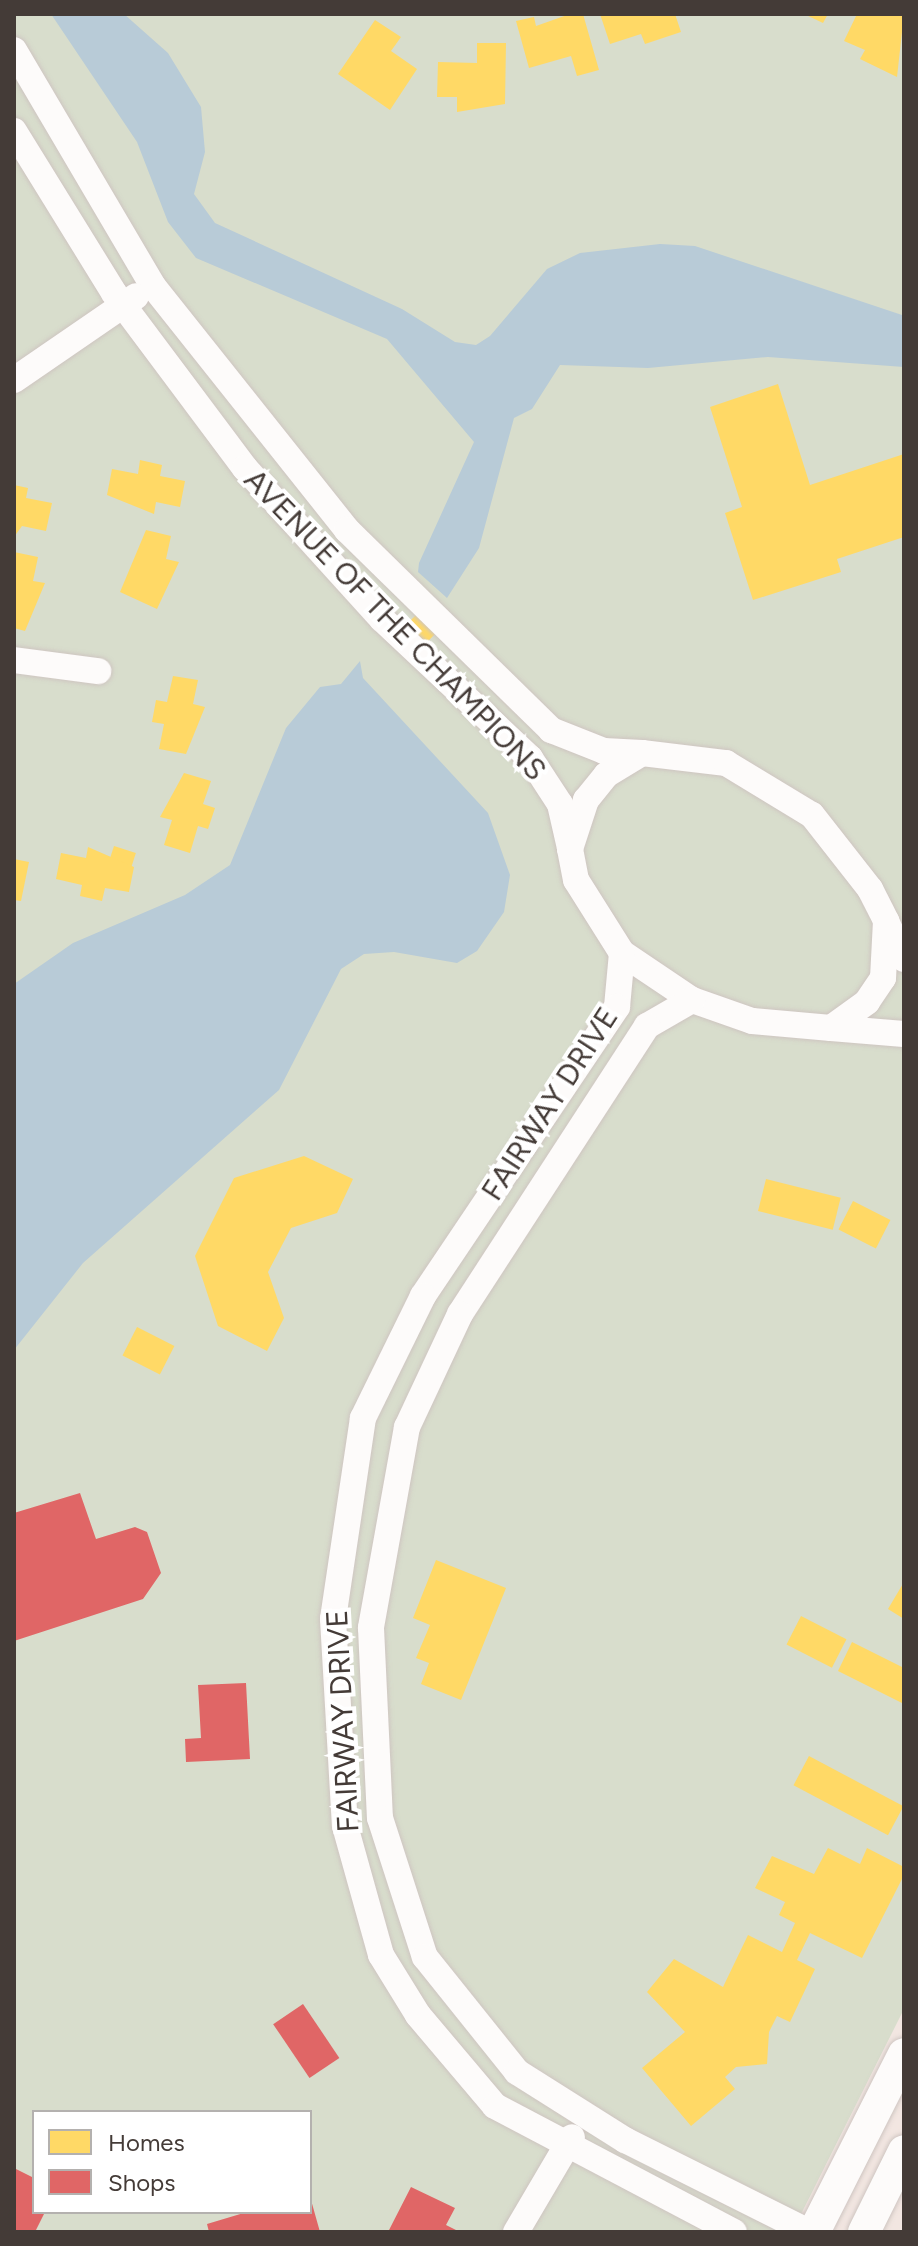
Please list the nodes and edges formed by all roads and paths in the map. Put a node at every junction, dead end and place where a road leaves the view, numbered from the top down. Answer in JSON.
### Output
{"nodes":[{"id":1,"x":14,"y":50,"type":"edge"},
{"id":2,"x":14,"y":131,"type":"edge"},
{"id":3,"x":153,"y":286,"type":"junction"},
{"id":4,"x":123,"y":305,"type":"junction"},
{"id":5,"x":14,"y":380,"type":"edge"},
{"id":6,"x":14,"y":660,"type":"edge"},
{"id":7,"x":98,"y":671,"type":"dead end"},
{"id":8,"x":642,"y":753,"type":"junction"},
{"id":9,"x":570,"y":849,"type":"junction"},
{"id":10,"x":886,"y":921,"type":"junction"},
{"id":11,"x":622,"y":953,"type":"junction"},
{"id":12,"x":904,"y":959,"type":"edge"},
{"id":13,"x":692,"y":1000,"type":"junction"},
{"id":14,"x":831,"y":1028,"type":"junction"},
{"id":15,"x":904,"y":1034,"type":"edge"},
{"id":16,"x":904,"y":2054,"type":"edge"},
{"id":17,"x":585,"y":2117,"type":"junction"},
{"id":18,"x":564,"y":2149,"type":"junction"},
{"id":19,"x":904,"y":2151,"type":"edge"},
{"id":20,"x":516,"y":2232,"type":"edge"},
{"id":21,"x":734,"y":2232,"type":"edge"},
{"id":22,"x":811,"y":2232,"type":"edge"},
{"id":23,"x":864,"y":2232,"type":"edge"}],
"edges":[{"from":1,"to":3,"type":"street","name":"AVENUE OF THE CHAMPIONS"},
{"from":2,"to":4,"type":"street","name":"AVENUE OF THE CHAMPIONS"},
{"from":3,"to":4,"type":"street"},
{"from":3,"to":8,"type":"street","name":"AVENUE OF THE CHAMPIONS"},
{"from":4,"to":5,"type":"street"},
{"from":4,"to":9,"type":"street","name":"AVENUE OF THE CHAMPIONS"},
{"from":6,"to":7,"type":"street"},
{"from":8,"to":9,"type":"street"},
{"from":8,"to":10,"type":"street","name":"AVENUE OF THE CHAMPIONS"},
{"from":9,"to":11,"type":"street","name":"AVENUE OF THE CHAMPIONS"},
{"from":10,"to":12,"type":"street"},
{"from":10,"to":14,"type":"street"},
{"from":11,"to":13,"type":"street"},
{"from":11,"to":18,"type":"street","name":"FAIRWAY DRIVE"},
{"from":13,"to":14,"type":"street"},
{"from":13,"to":17,"type":"street","name":"FAIRWAY DRIVE"},
{"from":14,"to":15,"type":"street"},
{"from":16,"to":22,"type":"main road"},
{"from":17,"to":18,"type":"street"},
{"from":17,"to":22,"type":"street","name":"FAIRWAY DRIVE"},
{"from":18,"to":20,"type":"street"},
{"from":18,"to":21,"type":"street","name":"FAIRWAY DRIVE"},
{"from":19,"to":23,"type":"main road"}]}
